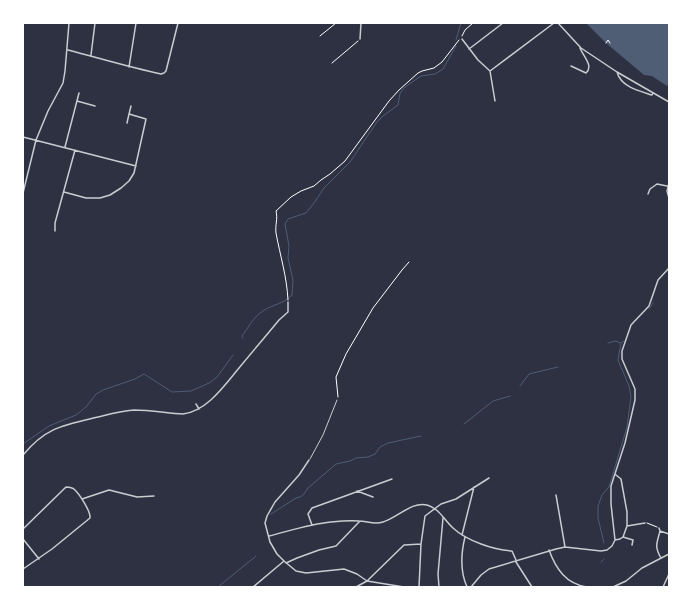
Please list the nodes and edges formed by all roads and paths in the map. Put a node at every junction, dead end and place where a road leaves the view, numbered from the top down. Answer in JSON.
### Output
{"nodes":[{"id":1,"x":69,"y":23,"type":"edge"},
{"id":2,"x":95,"y":23,"type":"edge"},
{"id":3,"x":136,"y":23,"type":"edge"},
{"id":4,"x":178,"y":23,"type":"edge"},
{"id":5,"x":336,"y":23,"type":"edge"},
{"id":6,"x":361,"y":23,"type":"edge"},
{"id":7,"x":473,"y":23,"type":"edge"},
{"id":8,"x":504,"y":23,"type":"edge"},
{"id":9,"x":554,"y":23,"type":"edge"},
{"id":10,"x":558,"y":23,"type":"edge"},
{"id":11,"x":320,"y":36,"type":"dead end"},
{"id":12,"x":360,"y":39,"type":"joint"},
{"id":13,"x":462,"y":39,"type":"junction"},
{"id":14,"x":606,"y":43,"type":"dead end"},
{"id":15,"x":610,"y":43,"type":"dead end"},
{"id":16,"x":469,"y":48,"type":"junction"},
{"id":17,"x":580,"y":48,"type":"junction"},
{"id":18,"x":67,"y":50,"type":"junction"},
{"id":19,"x":91,"y":56,"type":"junction"},
{"id":20,"x":332,"y":63,"type":"dead end"},
{"id":21,"x":571,"y":66,"type":"dead end"},
{"id":22,"x":129,"y":67,"type":"junction"},
{"id":23,"x":490,"y":71,"type":"junction"},
{"id":24,"x":617,"y":72,"type":"junction"},
{"id":25,"x":79,"y":92,"type":"dead end"},
{"id":26,"x":653,"y":93,"type":"junction"},
{"id":27,"x":77,"y":101,"type":"junction"},
{"id":28,"x":495,"y":101,"type":"dead end"},
{"id":29,"x":669,"y":102,"type":"edge"},
{"id":30,"x":95,"y":106,"type":"dead end"},
{"id":31,"x":131,"y":106,"type":"dead end"},
{"id":32,"x":129,"y":114,"type":"junction"},
{"id":33,"x":127,"y":123,"type":"dead end"},
{"id":34,"x":23,"y":137,"type":"edge"},
{"id":35,"x":36,"y":140,"type":"junction"},
{"id":36,"x":65,"y":147,"type":"junction"},
{"id":37,"x":75,"y":150,"type":"junction"},
{"id":38,"x":136,"y":166,"type":"junction"},
{"id":39,"x":23,"y":175,"type":"edge"},
{"id":40,"x":26,"y":176,"type":"junction"},
{"id":41,"x":669,"y":183,"type":"edge"},
{"id":42,"x":667,"y":186,"type":"junction"},
{"id":43,"x":64,"y":192,"type":"junction"},
{"id":44,"x":23,"y":193,"type":"edge"},
{"id":45,"x":648,"y":194,"type":"dead end"},
{"id":46,"x":669,"y":198,"type":"edge"},
{"id":47,"x":55,"y":231,"type":"dead end"},
{"id":48,"x":409,"y":262,"type":"dead end"},
{"id":49,"x":669,"y":268,"type":"edge"},
{"id":50,"x":288,"y":302,"type":"joint"},
{"id":51,"x":337,"y":400,"type":"joint"},
{"id":52,"x":196,"y":404,"type":"dead end"},
{"id":53,"x":199,"y":410,"type":"junction"},
{"id":54,"x":23,"y":455,"type":"edge"},
{"id":55,"x":309,"y":460,"type":"joint"},
{"id":56,"x":615,"y":475,"type":"junction"},
{"id":57,"x":489,"y":478,"type":"dead end"},
{"id":58,"x":392,"y":479,"type":"dead end"},
{"id":59,"x":474,"y":487,"type":"junction"},
{"id":60,"x":357,"y":491,"type":"junction"},
{"id":61,"x":154,"y":496,"type":"dead end"},
{"id":62,"x":556,"y":496,"type":"dead end"},
{"id":63,"x":373,"y":497,"type":"dead end"},
{"id":64,"x":82,"y":499,"type":"junction"},
{"id":65,"x":435,"y":508,"type":"junction"},
{"id":66,"x":443,"y":518,"type":"junction"},
{"id":67,"x":360,"y":521,"type":"junction"},
{"id":68,"x":645,"y":523,"type":"joint"},
{"id":69,"x":312,"y":525,"type":"junction"},
{"id":70,"x":627,"y":526,"type":"junction"},
{"id":71,"x":659,"y":528,"type":"joint"},
{"id":72,"x":23,"y":529,"type":"edge"},
{"id":73,"x":660,"y":532,"type":"junction"},
{"id":74,"x":669,"y":534,"type":"edge"},
{"id":75,"x":462,"y":535,"type":"junction"},
{"id":76,"x":269,"y":536,"type":"junction"},
{"id":77,"x":465,"y":537,"type":"junction"},
{"id":78,"x":623,"y":537,"type":"junction"},
{"id":79,"x":23,"y":539,"type":"edge"},
{"id":80,"x":615,"y":540,"type":"junction"},
{"id":81,"x":420,"y":544,"type":"junction"},
{"id":82,"x":632,"y":545,"type":"dead end"},
{"id":83,"x":565,"y":547,"type":"junction"},
{"id":84,"x":549,"y":550,"type":"junction"},
{"id":85,"x":669,"y":554,"type":"edge"},
{"id":86,"x":661,"y":558,"type":"junction"},
{"id":87,"x":39,"y":559,"type":"junction"},
{"id":88,"x":284,"y":561,"type":"junction"},
{"id":89,"x":516,"y":561,"type":"junction"},
{"id":90,"x":286,"y":563,"type":"junction"},
{"id":91,"x":23,"y":569,"type":"edge"},
{"id":92,"x":669,"y":574,"type":"edge"},
{"id":93,"x":367,"y":581,"type":"junction"},
{"id":94,"x":362,"y":584,"type":"junction"},
{"id":95,"x":253,"y":587,"type":"edge"},
{"id":96,"x":356,"y":587,"type":"edge"},
{"id":97,"x":363,"y":587,"type":"edge"},
{"id":98,"x":404,"y":587,"type":"edge"},
{"id":99,"x":419,"y":587,"type":"edge"},
{"id":100,"x":439,"y":587,"type":"edge"},
{"id":101,"x":467,"y":587,"type":"edge"},
{"id":102,"x":471,"y":587,"type":"edge"},
{"id":103,"x":532,"y":587,"type":"edge"},
{"id":104,"x":581,"y":587,"type":"edge"},
{"id":105,"x":587,"y":587,"type":"edge"},
{"id":106,"x":613,"y":587,"type":"edge"},
{"id":107,"x":663,"y":587,"type":"edge"}],
"edges":[{"from":1,"to":18,"type":"street"},
{"from":2,"to":19,"type":"street"},
{"from":3,"to":22,"type":"street"},
{"from":4,"to":22,"type":"street"},
{"from":5,"to":11,"type":"path"},
{"from":6,"to":12,"type":"street"},
{"from":7,"to":13,"type":"path"},
{"from":8,"to":16,"type":"street"},
{"from":9,"to":23,"type":"street"},
{"from":10,"to":17,"type":"street"},
{"from":12,"to":20,"type":"path"},
{"from":13,"to":16,"type":"street"},
{"from":13,"to":50,"type":"path"},
{"from":14,"to":15,"type":"path"},
{"from":16,"to":23,"type":"street"},
{"from":17,"to":21,"type":"street"},
{"from":17,"to":24,"type":"street"},
{"from":18,"to":19,"type":"street"},
{"from":18,"to":35,"type":"street"},
{"from":19,"to":22,"type":"street"},
{"from":23,"to":28,"type":"street"},
{"from":24,"to":26,"type":"street"},
{"from":24,"to":26,"type":"street"},
{"from":25,"to":27,"type":"street"},
{"from":26,"to":29,"type":"street"},
{"from":27,"to":30,"type":"street"},
{"from":27,"to":36,"type":"street"},
{"from":31,"to":32,"type":"street"},
{"from":32,"to":33,"type":"street"},
{"from":32,"to":38,"type":"street"},
{"from":34,"to":35,"type":"street"},
{"from":35,"to":36,"type":"street"},
{"from":35,"to":40,"type":"street"},
{"from":36,"to":37,"type":"street"},
{"from":37,"to":38,"type":"street"},
{"from":37,"to":43,"type":"street"},
{"from":38,"to":43,"type":"street"},
{"from":39,"to":40,"type":"street"},
{"from":40,"to":44,"type":"street"},
{"from":41,"to":42,"type":"street"},
{"from":42,"to":45,"type":"street"},
{"from":42,"to":46,"type":"street"},
{"from":43,"to":47,"type":"street"},
{"from":48,"to":51,"type":"path"},
{"from":49,"to":56,"type":"street"},
{"from":50,"to":53,"type":"street"},
{"from":51,"to":55,"type":"lane"},
{"from":52,"to":53,"type":"street"},
{"from":53,"to":54,"type":"street"},
{"from":55,"to":76,"type":"street"},
{"from":56,"to":70,"type":"street"},
{"from":56,"to":80,"type":"street"},
{"from":57,"to":59,"type":"street"},
{"from":58,"to":60,"type":"street"},
{"from":59,"to":65,"type":"street"},
{"from":59,"to":75,"type":"street"},
{"from":60,"to":63,"type":"street"},
{"from":60,"to":69,"type":"street"},
{"from":61,"to":64,"type":"street"},
{"from":62,"to":83,"type":"street"},
{"from":64,"to":72,"type":"street"},
{"from":64,"to":87,"type":"street"},
{"from":65,"to":66,"type":"street"},
{"from":65,"to":67,"type":"street"},
{"from":65,"to":81,"type":"street"},
{"from":66,"to":75,"type":"street"},
{"from":66,"to":100,"type":"street"},
{"from":67,"to":69,"type":"street"},
{"from":67,"to":90,"type":"street"},
{"from":68,"to":70,"type":"street"},
{"from":68,"to":71,"type":"path"},
{"from":69,"to":76,"type":"street"},
{"from":70,"to":78,"type":"street"},
{"from":71,"to":73,"type":"street"},
{"from":73,"to":74,"type":"street"},
{"from":73,"to":86,"type":"street"},
{"from":75,"to":77,"type":"street"},
{"from":76,"to":88,"type":"street"},
{"from":77,"to":89,"type":"street"},
{"from":77,"to":101,"type":"street"},
{"from":78,"to":80,"type":"street"},
{"from":78,"to":82,"type":"street"},
{"from":79,"to":87,"type":"street"},
{"from":80,"to":83,"type":"street"},
{"from":81,"to":93,"type":"street"},
{"from":81,"to":99,"type":"street"},
{"from":83,"to":84,"type":"street"},
{"from":84,"to":89,"type":"street"},
{"from":84,"to":104,"type":"street"},
{"from":85,"to":86,"type":"street"},
{"from":86,"to":106,"type":"street"},
{"from":87,"to":91,"type":"street"},
{"from":88,"to":90,"type":"street"},
{"from":88,"to":95,"type":"street"},
{"from":89,"to":102,"type":"street"},
{"from":89,"to":103,"type":"street"},
{"from":90,"to":93,"type":"street"},
{"from":92,"to":107,"type":"street"},
{"from":93,"to":94,"type":"street"},
{"from":93,"to":98,"type":"street"},
{"from":94,"to":96,"type":"street"},
{"from":94,"to":97,"type":"street"},
{"from":104,"to":105,"type":"street"}]}
